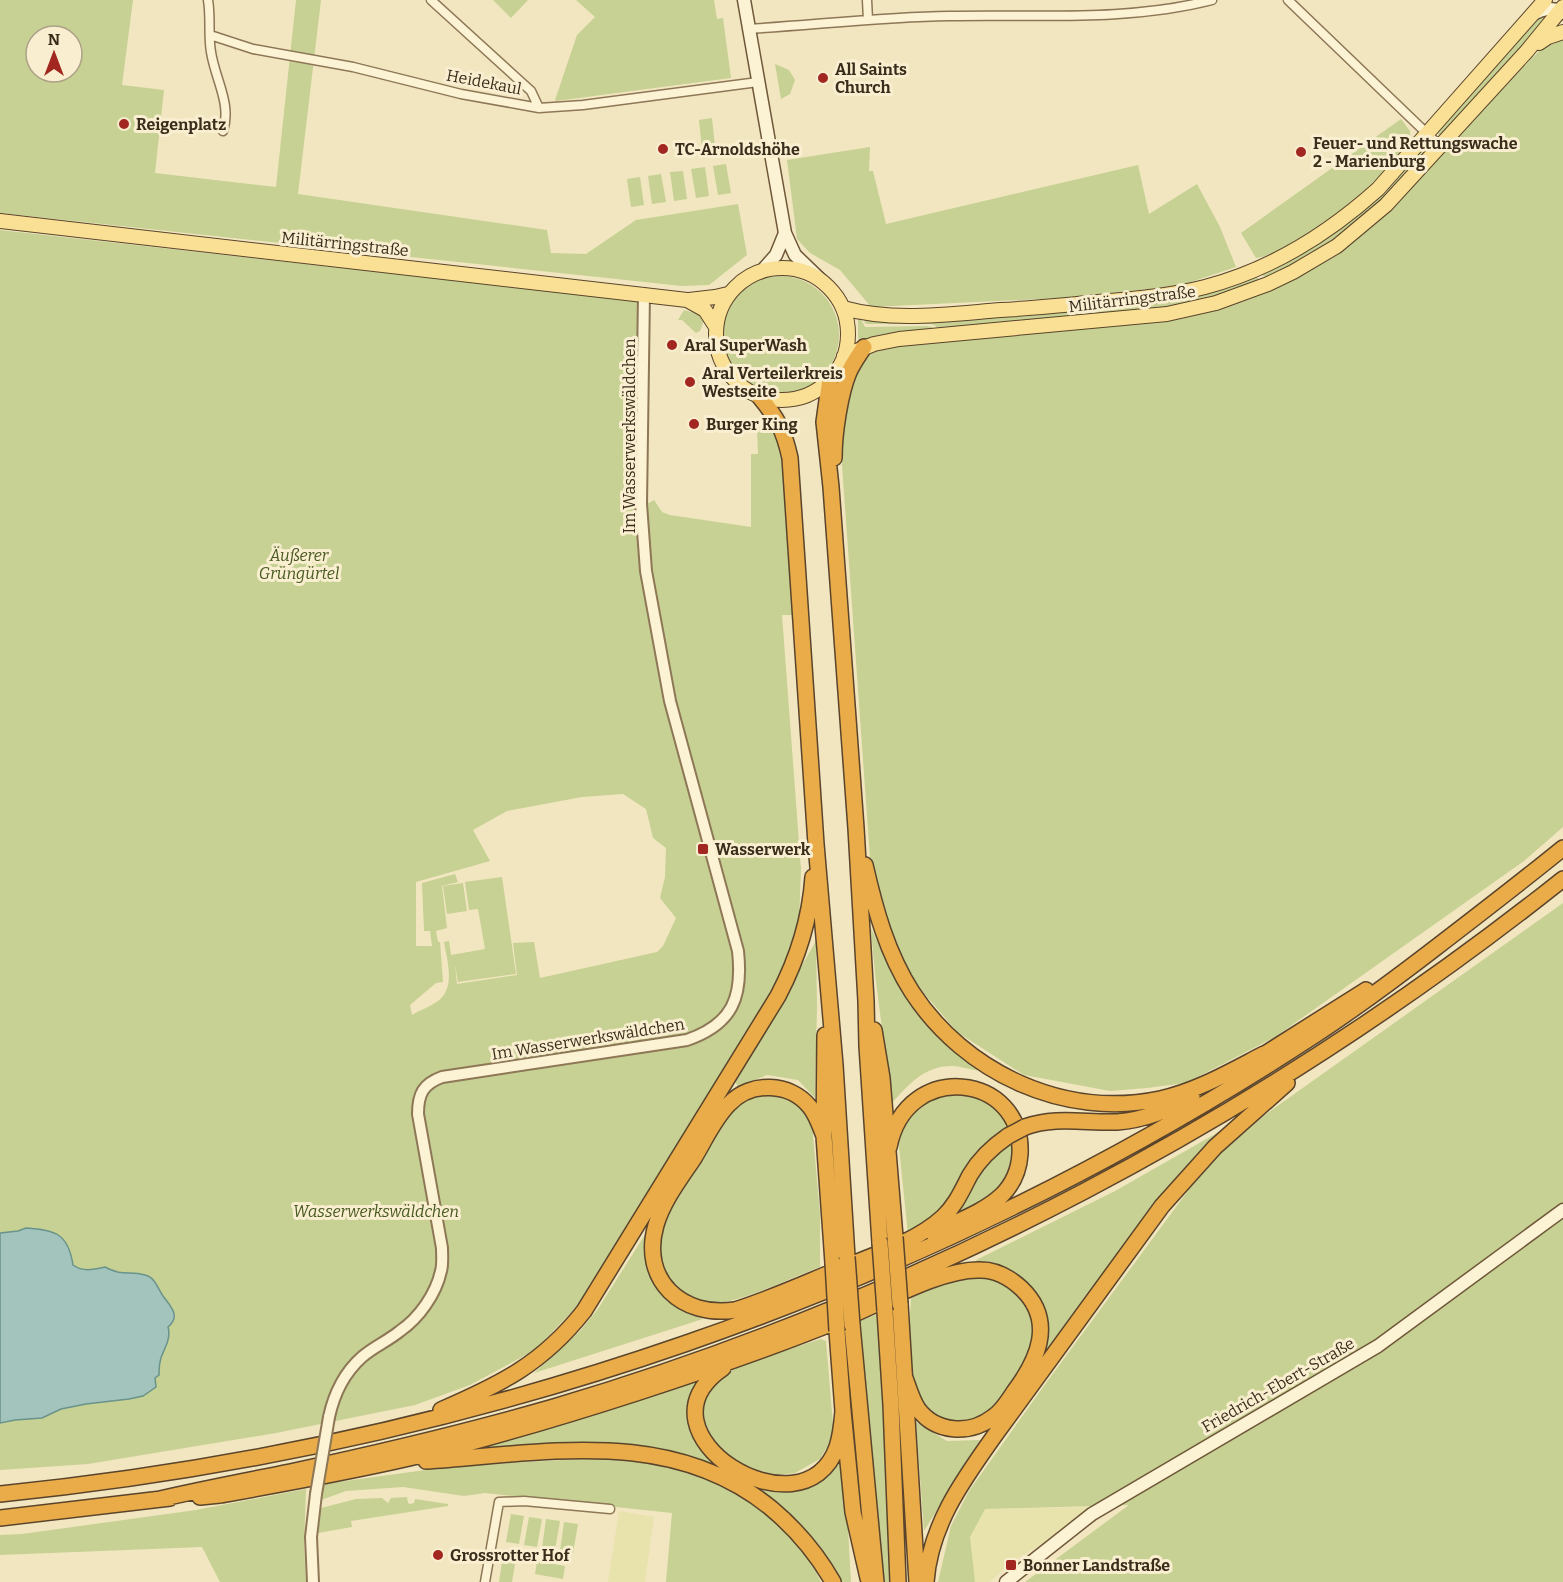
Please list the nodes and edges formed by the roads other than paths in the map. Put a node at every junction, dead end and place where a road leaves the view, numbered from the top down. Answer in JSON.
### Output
{"nodes":[{"id":1,"x":208,"y":0,"type":"edge"},
{"id":2,"x":432,"y":0,"type":"edge"},
{"id":3,"x":744,"y":0,"type":"edge"},
{"id":4,"x":867,"y":0,"type":"edge"},
{"id":5,"x":1209,"y":0,"type":"edge"},
{"id":6,"x":1288,"y":0,"type":"edge"},
{"id":7,"x":1545,"y":0,"type":"edge"},
{"id":8,"x":1561,"y":8,"type":"edge"},
{"id":9,"x":1533,"y":14,"type":"junction"},
{"id":10,"x":868,"y":20,"type":"junction"},
{"id":11,"x":748,"y":29,"type":"junction"},
{"id":12,"x":1563,"y":32,"type":"edge"},
{"id":13,"x":210,"y":35,"type":"junction"},
{"id":14,"x":1527,"y":51,"type":"junction"},
{"id":15,"x":758,"y":82,"type":"junction"},
{"id":16,"x":539,"y":108,"type":"junction"},
{"id":17,"x":223,"y":131,"type":"dead end"},
{"id":18,"x":1427,"y":134,"type":"junction"},
{"id":19,"x":1441,"y":147,"type":"junction"},
{"id":20,"x":0,"y":220,"type":"edge"},
{"id":21,"x":785,"y":233,"type":"junction"},
{"id":22,"x":761,"y":273,"type":"junction"},
{"id":23,"x":822,"y":281,"type":"junction"},
{"id":24,"x":644,"y":294,"type":"junction"},
{"id":25,"x":728,"y":294,"type":"junction"},
{"id":26,"x":687,"y":300,"type":"junction"},
{"id":27,"x":843,"y":308,"type":"junction"},
{"id":28,"x":716,"y":327,"type":"junction"},
{"id":29,"x":864,"y":347,"type":"junction"},
{"id":30,"x":844,"y":356,"type":"junction"},
{"id":31,"x":830,"y":379,"type":"junction"},
{"id":32,"x":759,"y":396,"type":"junction"},
{"id":33,"x":831,"y":488,"type":"junction"},
{"id":34,"x":856,"y":828,"type":"junction"},
{"id":35,"x":816,"y":844,"type":"junction"},
{"id":36,"x":1563,"y":848,"type":"edge"},
{"id":37,"x":1563,"y":879,"type":"edge"},
{"id":38,"x":1404,"y":972,"type":"junction"},
{"id":39,"x":827,"y":981,"type":"junction"},
{"id":40,"x":866,"y":1001,"type":"junction"},
{"id":41,"x":1264,"y":1054,"type":"junction"},
{"id":42,"x":1317,"y":1056,"type":"junction"},
{"id":43,"x":824,"y":1136,"type":"junction"},
{"id":44,"x":889,"y":1148,"type":"junction"},
{"id":45,"x":1563,"y":1210,"type":"edge"},
{"id":46,"x":992,"y":1238,"type":"junction"},
{"id":47,"x":925,"y":1283,"type":"junction"},
{"id":48,"x":661,"y":1353,"type":"junction"},
{"id":49,"x":735,"y":1360,"type":"junction"},
{"id":50,"x":905,"y":1378,"type":"junction"},
{"id":51,"x":843,"y":1411,"type":"junction"},
{"id":52,"x":396,"y":1429,"type":"junction"},
{"id":53,"x":378,"y":1465,"type":"junction"},
{"id":54,"x":0,"y":1494,"type":"edge"},
{"id":55,"x":160,"y":1499,"type":"junction"},
{"id":56,"x":610,"y":1509,"type":"dead end"},
{"id":57,"x":0,"y":1518,"type":"edge"},
{"id":58,"x":314,"y":1582,"type":"edge"},
{"id":59,"x":485,"y":1582,"type":"edge"},
{"id":60,"x":833,"y":1582,"type":"edge"},
{"id":61,"x":869,"y":1582,"type":"edge"},
{"id":62,"x":876,"y":1582,"type":"edge"},
{"id":63,"x":898,"y":1582,"type":"edge"},
{"id":64,"x":917,"y":1582,"type":"edge"},
{"id":65,"x":926,"y":1582,"type":"edge"},
{"id":66,"x":1006,"y":1582,"type":"edge"}],
"edges":[{"from":1,"to":13,"type":"street"},
{"from":2,"to":16,"type":"street"},
{"from":3,"to":11,"type":"main road"},
{"from":4,"to":10,"type":"street"},
{"from":5,"to":10,"type":"street"},
{"from":6,"to":18,"type":"street"},
{"from":7,"to":9,"type":"main road","name":"Militärringstraße"},
{"from":8,"to":9,"type":"main road"},
{"from":8,"to":14,"type":"main road","name":"Militärringstraße"},
{"from":9,"to":18,"type":"main road","name":"Militärringstraße"},
{"from":10,"to":11,"type":"street"},
{"from":11,"to":15,"type":"main road"},
{"from":12,"to":14,"type":"main road"},
{"from":13,"to":16,"type":"street","name":"Heidekaul"},
{"from":13,"to":17,"type":"street"},
{"from":14,"to":19,"type":"main road","name":"Militärringstraße"},
{"from":15,"to":16,"type":"street","name":"Heidekaul"},
{"from":15,"to":21,"type":"main road"},
{"from":18,"to":19,"type":"street"},
{"from":18,"to":27,"type":"main road","name":"Militärringstraße"},
{"from":19,"to":29,"type":"main road","name":"Militärringstraße"},
{"from":20,"to":24,"type":"main road","name":"Militärringstraße"},
{"from":21,"to":22,"type":"main road"},
{"from":21,"to":23,"type":"main road"},
{"from":22,"to":23,"type":"main road"},
{"from":22,"to":25,"type":"main road"},
{"from":23,"to":27,"type":"main road"},
{"from":24,"to":26,"type":"main road","name":"Militärringstraße"},
{"from":24,"to":58,"type":"street","name":"Im Wasserwerkswäldchen","bridge":true},
{"from":25,"to":26,"type":"main road","name":"Militärringstraße"},
{"from":25,"to":28,"type":"main road"},
{"from":26,"to":28,"type":"main road","name":"Militärringstraße"},
{"from":27,"to":30,"type":"main road"},
{"from":28,"to":32,"type":"main road"},
{"from":29,"to":30,"type":"main road","name":"Militärringstraße"},
{"from":29,"to":33,"type":"highway"},
{"from":30,"to":31,"type":"main road"},
{"from":31,"to":32,"type":"main road"},
{"from":31,"to":33,"type":"highway"},
{"from":32,"to":35,"type":"highway"},
{"from":33,"to":34,"type":"highway"},
{"from":34,"to":40,"type":"highway"},
{"from":34,"to":41,"type":"highway"},
{"from":35,"to":39,"type":"highway"},
{"from":35,"to":52,"type":"highway"},
{"from":36,"to":38,"type":"highway"},
{"from":37,"to":42,"type":"highway"},
{"from":38,"to":41,"type":"highway"},
{"from":38,"to":48,"type":"highway"},
{"from":39,"to":43,"type":"highway"},
{"from":39,"to":62,"type":"highway","bridge":true},
{"from":40,"to":44,"type":"highway"},
{"from":40,"to":63,"type":"highway","bridge":true},
{"from":41,"to":43,"type":"highway","bridge":true},
{"from":42,"to":46,"type":"highway"},
{"from":42,"to":65,"type":"highway"},
{"from":43,"to":51,"type":"highway","bridge":true},
{"from":44,"to":48,"type":"highway"},
{"from":44,"to":50,"type":"highway","bridge":true},
{"from":45,"to":66,"type":"main road","name":"Friedrich-Ebert-Straße"},
{"from":46,"to":47,"type":"highway"},
{"from":46,"to":55,"type":"highway"},
{"from":47,"to":49,"type":"highway"},
{"from":47,"to":50,"type":"highway"},
{"from":48,"to":52,"type":"highway"},
{"from":49,"to":51,"type":"highway"},
{"from":49,"to":53,"type":"highway"},
{"from":50,"to":64,"type":"highway"},
{"from":51,"to":61,"type":"highway"},
{"from":52,"to":54,"type":"highway"},
{"from":53,"to":55,"type":"highway"},
{"from":53,"to":60,"type":"highway"},
{"from":55,"to":57,"type":"highway"},
{"from":56,"to":59,"type":"street"}]}
